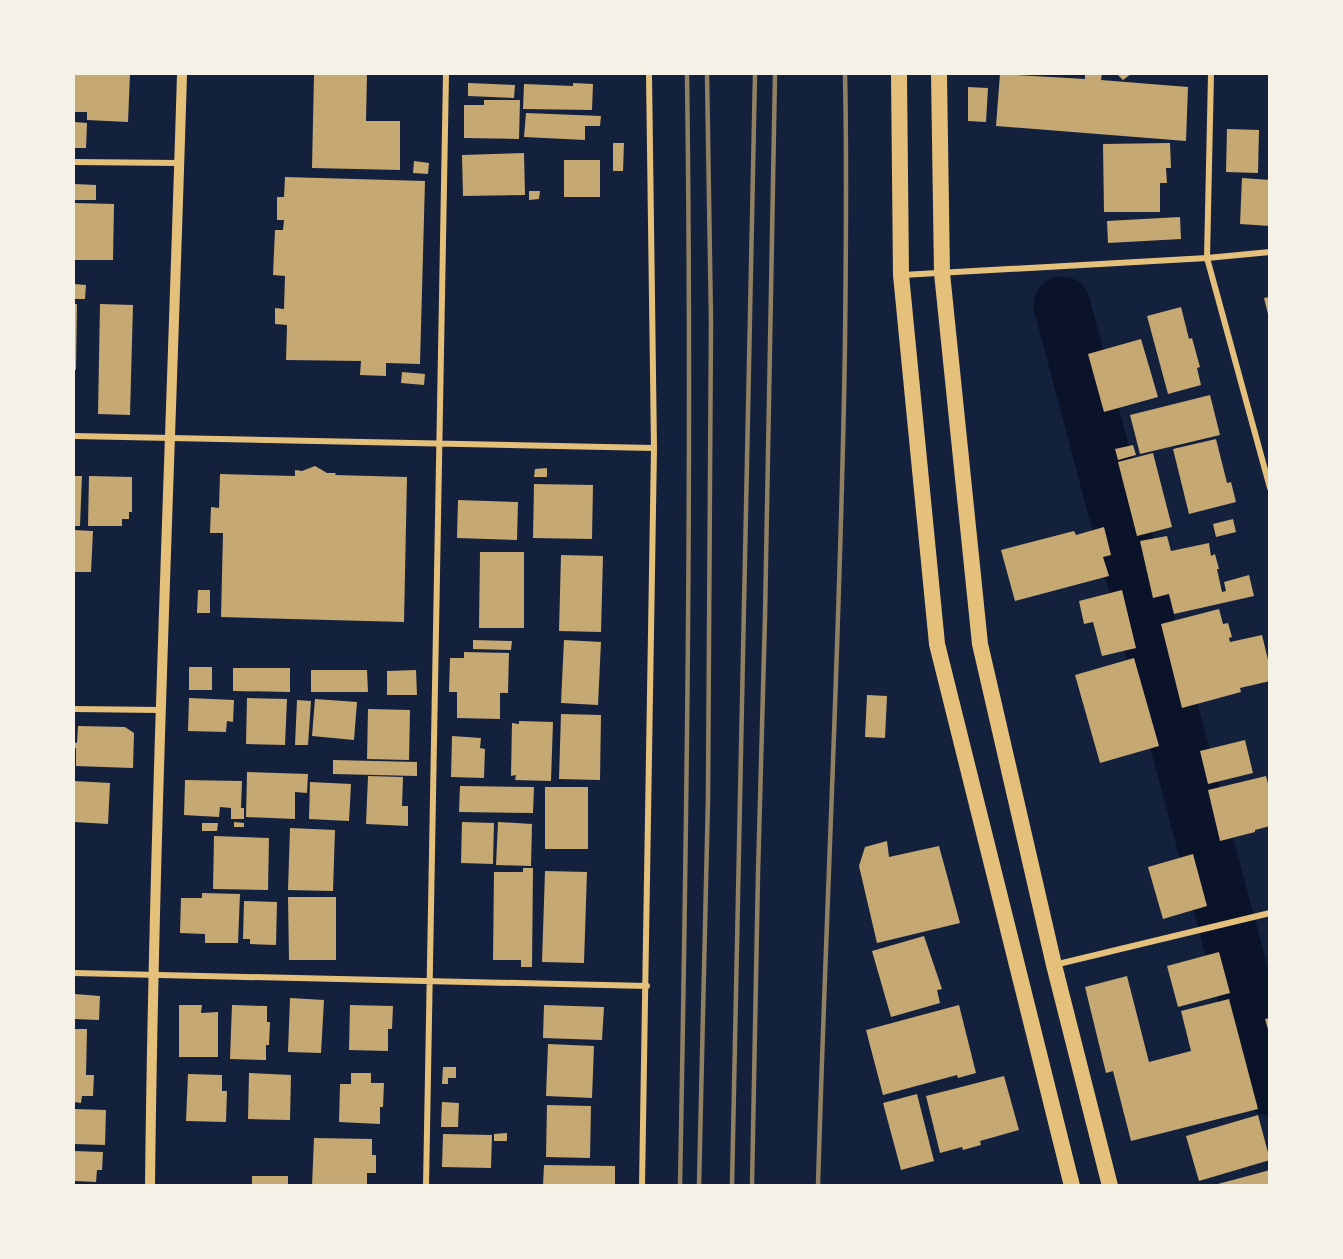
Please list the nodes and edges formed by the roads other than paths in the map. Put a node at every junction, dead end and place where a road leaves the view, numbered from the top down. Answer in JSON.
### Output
{"nodes":[{"id":1,"x":182,"y":74,"type":"edge"},
{"id":2,"x":446,"y":74,"type":"edge"},
{"id":3,"x":649,"y":74,"type":"edge"},
{"id":4,"x":899,"y":74,"type":"edge"},
{"id":5,"x":939,"y":74,"type":"edge"},
{"id":6,"x":1211,"y":74,"type":"edge"},
{"id":7,"x":74,"y":162,"type":"edge"},
{"id":8,"x":179,"y":163,"type":"junction"},
{"id":9,"x":1269,"y":252,"type":"edge"},
{"id":10,"x":1207,"y":258,"type":"junction"},
{"id":11,"x":942,"y":273,"type":"junction"},
{"id":12,"x":901,"y":275,"type":"junction"},
{"id":13,"x":74,"y":436,"type":"edge"},
{"id":14,"x":172,"y":437,"type":"junction"},
{"id":15,"x":440,"y":445,"type":"junction"},
{"id":16,"x":654,"y":448,"type":"junction"},
{"id":17,"x":1269,"y":488,"type":"edge"},
{"id":18,"x":74,"y":709,"type":"edge"},
{"id":19,"x":160,"y":710,"type":"junction"},
{"id":20,"x":1269,"y":913,"type":"edge"},
{"id":21,"x":1054,"y":965,"type":"junction"},
{"id":22,"x":74,"y":973,"type":"edge"},
{"id":23,"x":152,"y":974,"type":"junction"},
{"id":24,"x":430,"y":982,"type":"junction"},
{"id":25,"x":647,"y":986,"type":"junction"},
{"id":26,"x":150,"y":1185,"type":"edge"},
{"id":27,"x":426,"y":1185,"type":"edge"},
{"id":28,"x":642,"y":1185,"type":"edge"},
{"id":29,"x":1072,"y":1185,"type":"edge"},
{"id":30,"x":1110,"y":1185,"type":"edge"}],
"edges":[{"from":1,"to":8,"type":"street"},
{"from":2,"to":15,"type":"street"},
{"from":3,"to":16,"type":"street"},
{"from":4,"to":12,"type":"highway"},
{"from":5,"to":11,"type":"highway"},
{"from":6,"to":10,"type":"street"},
{"from":7,"to":8,"type":"street"},
{"from":8,"to":14,"type":"street"},
{"from":9,"to":10,"type":"street"},
{"from":10,"to":11,"type":"street"},
{"from":10,"to":17,"type":"street"},
{"from":11,"to":12,"type":"street"},
{"from":11,"to":21,"type":"highway"},
{"from":12,"to":29,"type":"highway"},
{"from":13,"to":14,"type":"street"},
{"from":14,"to":15,"type":"street"},
{"from":14,"to":19,"type":"street"},
{"from":15,"to":16,"type":"street"},
{"from":15,"to":24,"type":"street"},
{"from":16,"to":25,"type":"street"},
{"from":18,"to":19,"type":"street"},
{"from":19,"to":23,"type":"street"},
{"from":20,"to":21,"type":"street"},
{"from":21,"to":30,"type":"highway"},
{"from":22,"to":23,"type":"street"},
{"from":23,"to":24,"type":"street"},
{"from":23,"to":26,"type":"street"},
{"from":24,"to":25,"type":"street"},
{"from":24,"to":27,"type":"street"},
{"from":25,"to":28,"type":"street"}]}
